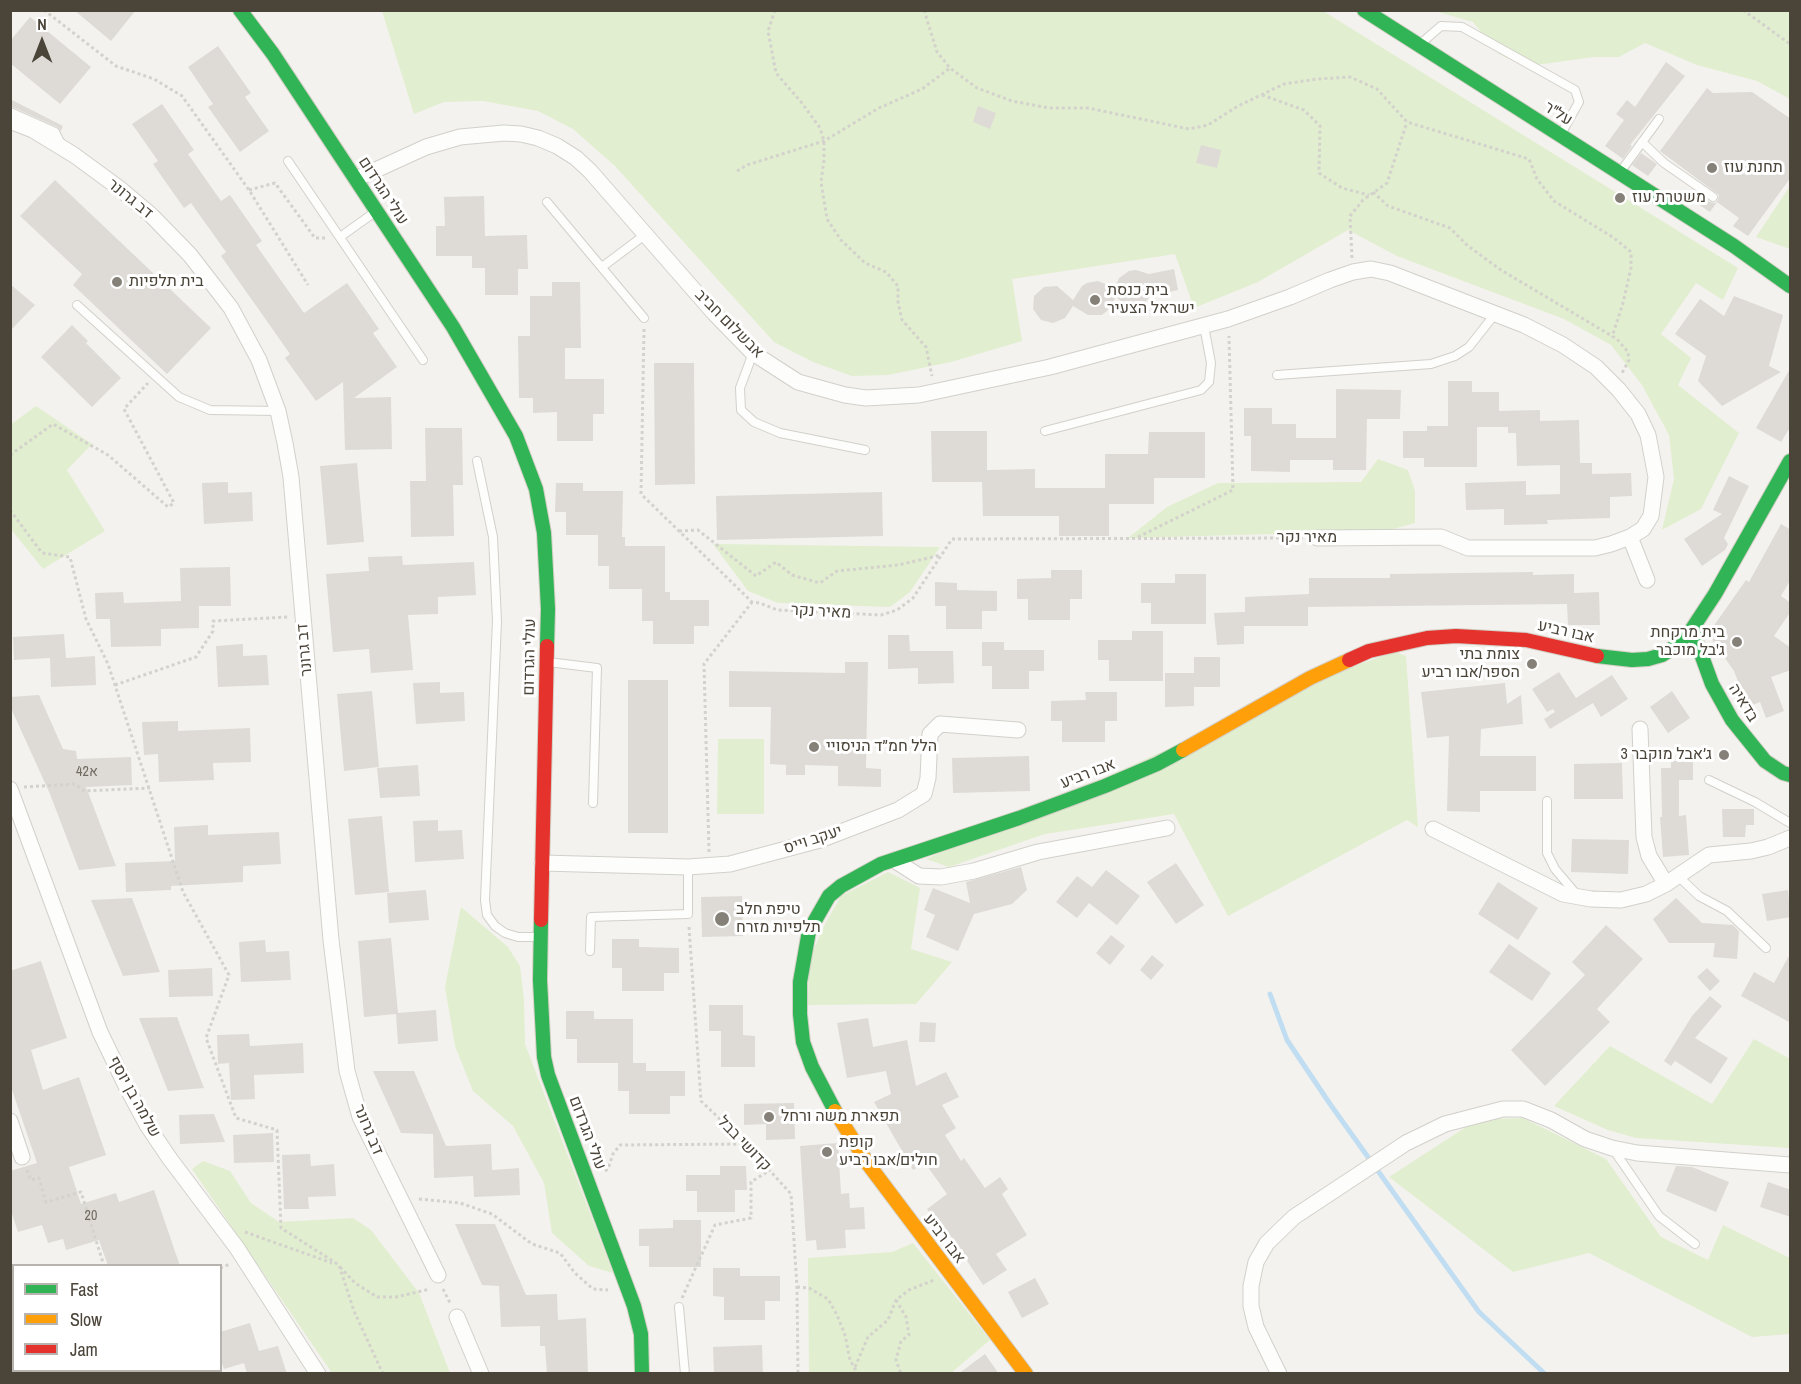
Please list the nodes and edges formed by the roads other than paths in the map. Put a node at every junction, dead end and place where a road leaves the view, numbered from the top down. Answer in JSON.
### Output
{"nodes":[{"id":1,"x":240,"y":10,"type":"edge"},
{"id":2,"x":1364,"y":10,"type":"edge"},
{"id":3,"x":1419,"y":45,"type":"junction"},
{"id":4,"x":10,"y":112,"type":"edge"},
{"id":5,"x":1659,"y":119,"type":"dead end"},
{"id":6,"x":10,"y":121,"type":"edge"},
{"id":7,"x":1561,"y":136,"type":"junction"},
{"id":8,"x":1642,"y":142,"type":"junction"},
{"id":9,"x":63,"y":149,"type":"junction"},
{"id":10,"x":288,"y":160,"type":"dead end"},
{"id":11,"x":1619,"y":173,"type":"junction"},
{"id":12,"x":356,"y":179,"type":"junction"},
{"id":13,"x":1713,"y":196,"type":"dead end"},
{"id":14,"x":547,"y":202,"type":"dead end"},
{"id":15,"x":376,"y":211,"type":"junction"},
{"id":16,"x":646,"y":234,"type":"junction"},
{"id":17,"x":340,"y":237,"type":"junction"},
{"id":18,"x":1734,"y":246,"type":"junction"},
{"id":19,"x":1780,"y":263,"type":"dead end"},
{"id":20,"x":602,"y":267,"type":"junction"},
{"id":21,"x":1791,"y":286,"type":"edge"},
{"id":22,"x":76,"y":305,"type":"dead end"},
{"id":23,"x":1495,"y":313,"type":"junction"},
{"id":24,"x":644,"y":318,"type":"road end"},
{"id":25,"x":1228,"y":319,"type":"joint"},
{"id":26,"x":1204,"y":326,"type":"junction"},
{"id":27,"x":753,"y":353,"type":"junction"},
{"id":28,"x":423,"y":360,"type":"dead end"},
{"id":29,"x":1277,"y":375,"type":"dead end"},
{"id":30,"x":278,"y":411,"type":"junction"},
{"id":31,"x":1045,"y":431,"type":"dead end"},
{"id":32,"x":865,"y":450,"type":"dead end"},
{"id":33,"x":477,"y":461,"type":"dead end"},
{"id":34,"x":1791,"y":461,"type":"edge"},
{"id":35,"x":1630,"y":537,"type":"junction"},
{"id":36,"x":1317,"y":538,"type":"road end"},
{"id":37,"x":1647,"y":580,"type":"dead end"},
{"id":38,"x":1692,"y":629,"type":"junction"},
{"id":39,"x":547,"y":662,"type":"junction"},
{"id":40,"x":1640,"y":729,"type":"dead end"},
{"id":41,"x":1018,"y":730,"type":"dead end"},
{"id":42,"x":1791,"y":775,"type":"edge"},
{"id":43,"x":1708,"y":780,"type":"dead end"},
{"id":44,"x":16,"y":788,"type":"edge"},
{"id":45,"x":1547,"y":801,"type":"dead end"},
{"id":46,"x":593,"y":803,"type":"dead end"},
{"id":47,"x":1791,"y":823,"type":"edge"},
{"id":48,"x":1167,"y":828,"type":"dead end"},
{"id":49,"x":1433,"y":829,"type":"dead end"},
{"id":50,"x":1791,"y":838,"type":"edge"},
{"id":51,"x":894,"y":860,"type":"junction"},
{"id":52,"x":542,"y":863,"type":"junction"},
{"id":53,"x":688,"y":867,"type":"junction"},
{"id":54,"x":1672,"y":880,"type":"junction"},
{"id":55,"x":1578,"y":896,"type":"junction"},
{"id":56,"x":541,"y":938,"type":"junction"},
{"id":57,"x":1766,"y":948,"type":"dead end"},
{"id":58,"x":590,"y":951,"type":"dead end"},
{"id":59,"x":10,"y":1120,"type":"edge"},
{"id":60,"x":1612,"y":1148,"type":"junction"},
{"id":61,"x":22,"y":1157,"type":"road end"},
{"id":62,"x":1791,"y":1165,"type":"edge"},
{"id":63,"x":1695,"y":1244,"type":"dead end"},
{"id":64,"x":440,"y":1281,"type":"road end"},
{"id":65,"x":679,"y":1307,"type":"road end"},
{"id":66,"x":457,"y":1317,"type":"road end"},
{"id":67,"x":318,"y":1374,"type":"edge"},
{"id":68,"x":481,"y":1374,"type":"edge"},
{"id":69,"x":642,"y":1374,"type":"edge"},
{"id":70,"x":685,"y":1374,"type":"edge"},
{"id":71,"x":1026,"y":1374,"type":"edge"},
{"id":72,"x":1279,"y":1374,"type":"edge"}],
"edges":[{"from":1,"to":12,"type":"street","name":"עולי הגרדום"},
{"from":2,"to":3,"type":"street","name":"על\"ר"},
{"from":3,"to":7,"type":"street","name":"על\"ר"},
{"from":3,"to":7,"type":"lane"},
{"from":4,"to":9,"type":"lane"},
{"from":5,"to":8,"type":"lane"},
{"from":6,"to":9,"type":"street","name":"דב גרונר"},
{"from":7,"to":11,"type":"street","name":"על\"ר"},
{"from":8,"to":11,"type":"lane"},
{"from":8,"to":13,"type":"lane"},
{"from":9,"to":30,"type":"street","name":"דב גרונר"},
{"from":10,"to":17,"type":"lane"},
{"from":11,"to":18,"type":"street","name":"על\"ר"},
{"from":12,"to":15,"type":"street","name":"עולי הגרדום"},
{"from":12,"to":16,"type":"street","name":"אבשלום חביב"},
{"from":14,"to":20,"type":"lane"},
{"from":15,"to":17,"type":"lane"},
{"from":15,"to":39,"type":"street","name":"עולי הגרדום"},
{"from":16,"to":20,"type":"lane"},
{"from":16,"to":27,"type":"street","name":"אבשלום חביב"},
{"from":17,"to":28,"type":"lane"},
{"from":18,"to":19,"type":"street","name":"על\"ר"},
{"from":18,"to":21,"type":"street","name":"על\"ר"},
{"from":20,"to":24,"type":"lane"},
{"from":22,"to":30,"type":"lane"},
{"from":23,"to":25,"type":"street","name":"מאיר נקר"},
{"from":23,"to":29,"type":"lane"},
{"from":23,"to":35,"type":"street","name":"מאיר נקר"},
{"from":25,"to":26,"type":"street","name":"אבשלום חביב"},
{"from":26,"to":27,"type":"street","name":"אבשלום חביב"},
{"from":26,"to":31,"type":"lane"},
{"from":27,"to":32,"type":"lane"},
{"from":30,"to":64,"type":"street","name":"דב גרונר"},
{"from":33,"to":56,"type":"lane"},
{"from":34,"to":38,"type":"street","name":"אבו רביע"},
{"from":35,"to":36,"type":"street","name":"מאיר נקר"},
{"from":35,"to":37,"type":"street"},
{"from":38,"to":42,"type":"street","name":"בדאיה"},
{"from":38,"to":51,"type":"street","name":"אבו רביע"},
{"from":39,"to":46,"type":"lane"},
{"from":39,"to":52,"type":"street","name":"עולי הגרדום"},
{"from":40,"to":54,"type":"street"},
{"from":41,"to":53,"type":"street","name":"יעקב וייס"},
{"from":43,"to":47,"type":"lane"},
{"from":44,"to":67,"type":"street","name":"שלמה בן יוסף"},
{"from":45,"to":55,"type":"lane"},
{"from":48,"to":51,"type":"street"},
{"from":49,"to":55,"type":"street"},
{"from":50,"to":54,"type":"street"},
{"from":51,"to":71,"type":"street","name":"אבו רביע"},
{"from":52,"to":53,"type":"street","name":"יעקב וייס"},
{"from":52,"to":56,"type":"street","name":"עולי הגרדום"},
{"from":53,"to":58,"type":"lane"},
{"from":54,"to":55,"type":"street"},
{"from":54,"to":57,"type":"lane"},
{"from":56,"to":69,"type":"street","name":"עולי הגרדום"},
{"from":59,"to":61,"type":"street"},
{"from":60,"to":62,"type":"street"},
{"from":60,"to":63,"type":"lane"},
{"from":60,"to":72,"type":"street"},
{"from":65,"to":70,"type":"lane"},
{"from":66,"to":68,"type":"street"}]}
